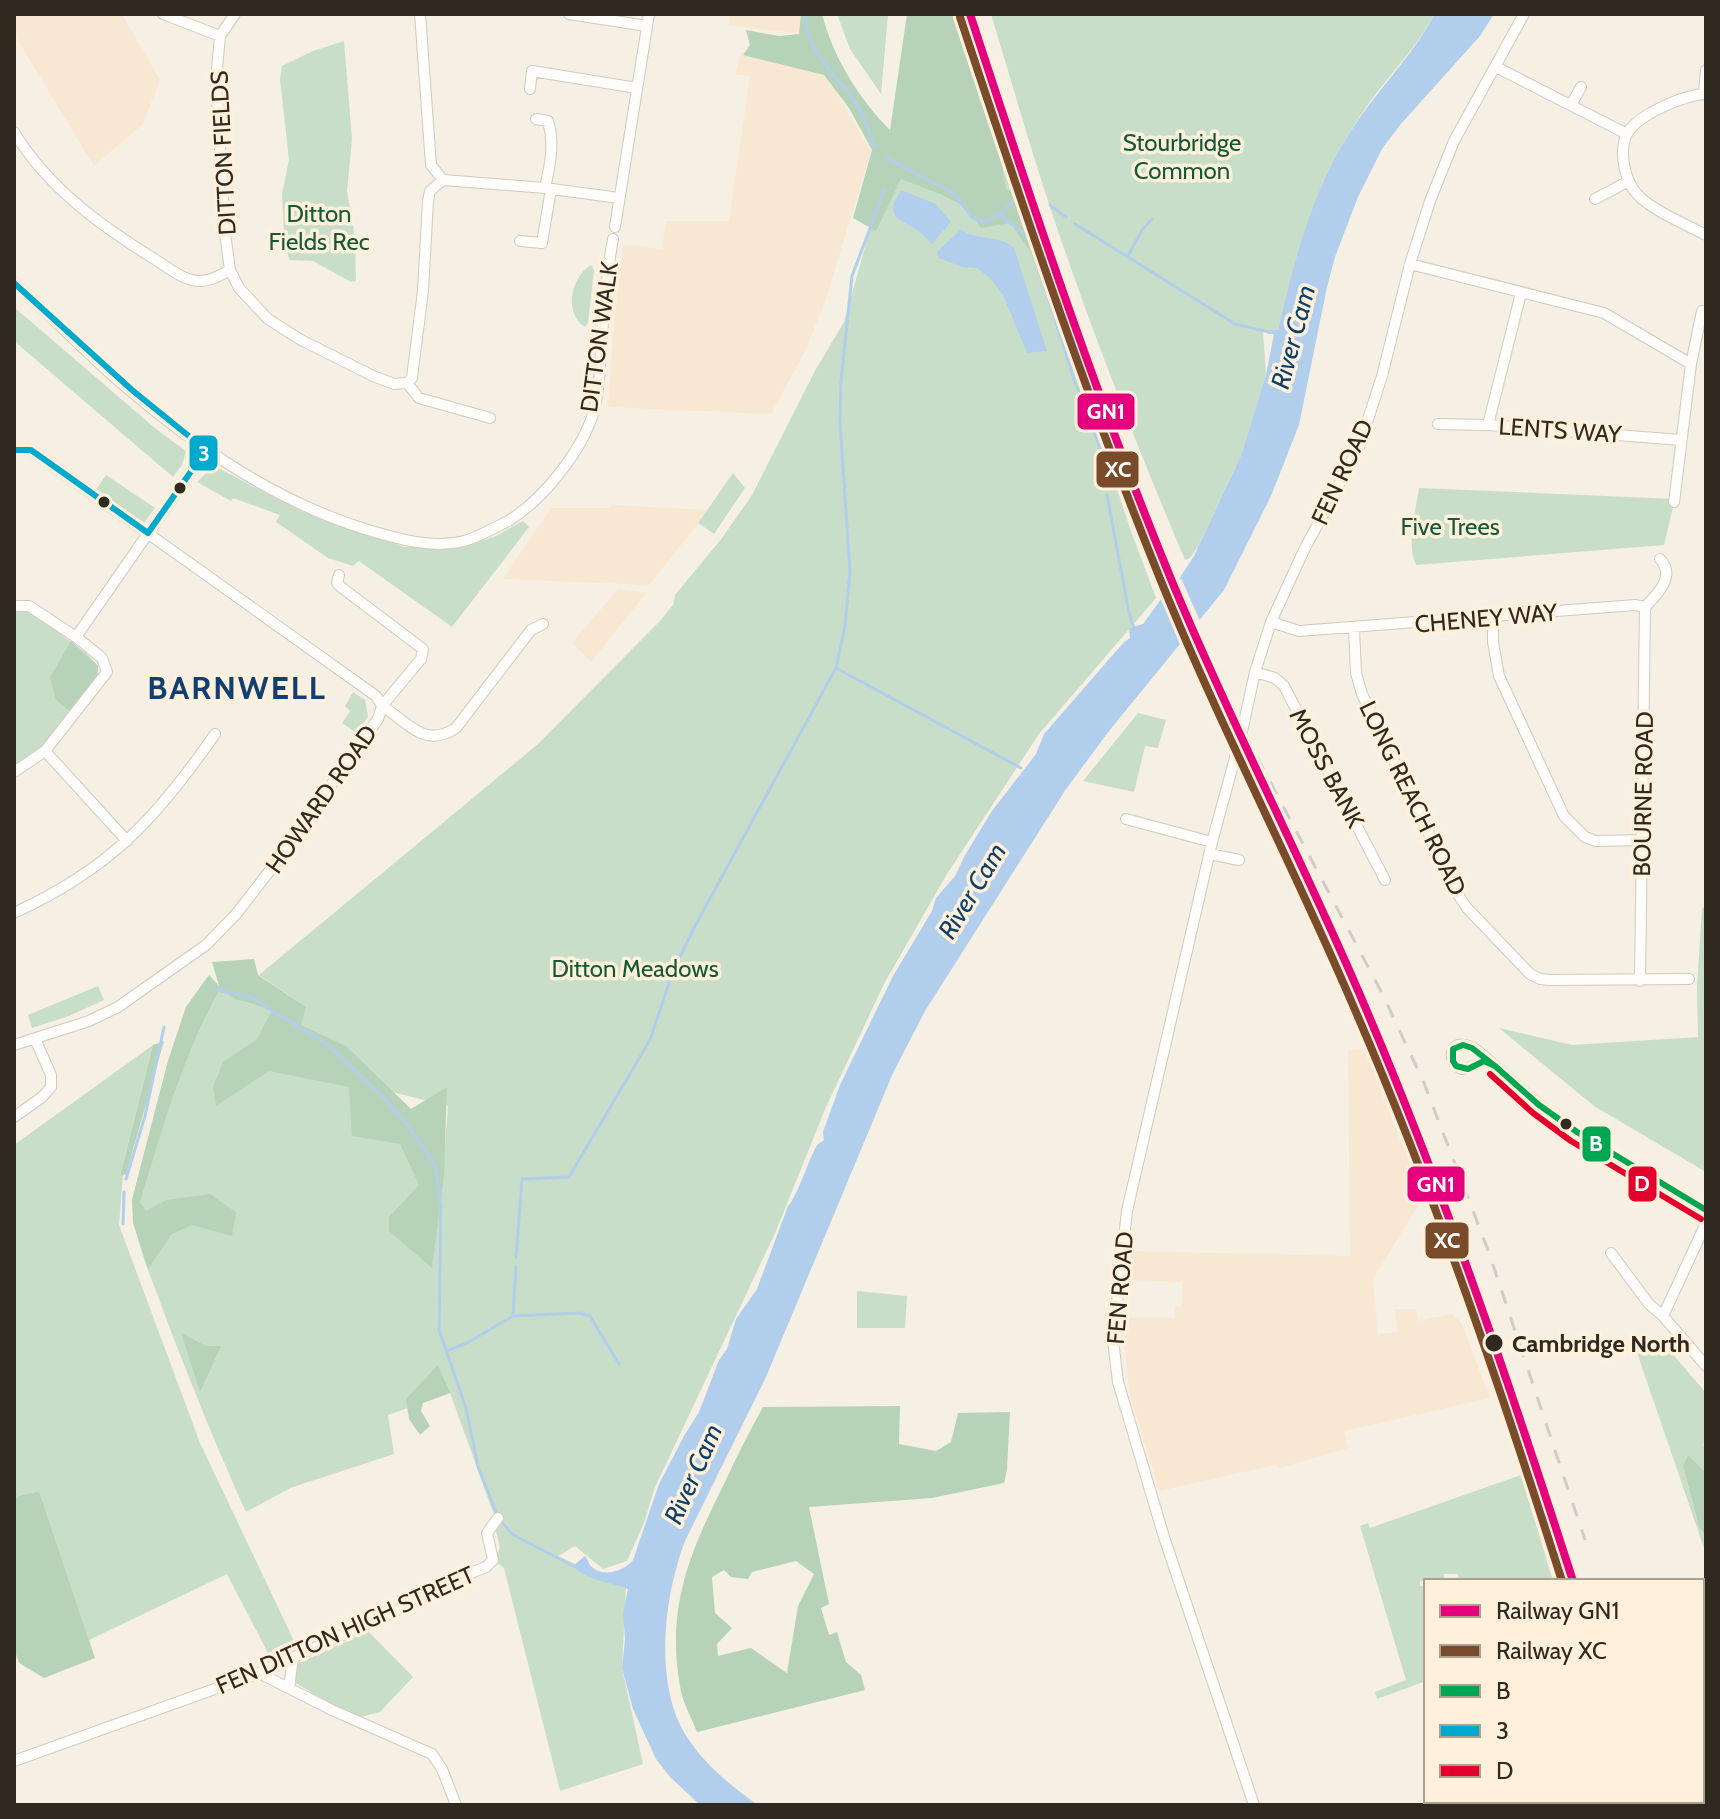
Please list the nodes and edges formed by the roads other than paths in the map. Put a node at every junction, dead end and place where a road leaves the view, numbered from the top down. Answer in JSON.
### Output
{"nodes":[{"id":1,"x":163,"y":14,"type":"edge"},
{"id":2,"x":235,"y":14,"type":"edge"},
{"id":3,"x":420,"y":14,"type":"edge"},
{"id":4,"x":569,"y":14,"type":"edge"},
{"id":5,"x":649,"y":14,"type":"edge"},
{"id":6,"x":1524,"y":14,"type":"edge"},
{"id":7,"x":647,"y":26,"type":"junction"},
{"id":8,"x":220,"y":36,"type":"junction"},
{"id":9,"x":1496,"y":67,"type":"junction"},
{"id":10,"x":1706,"y":70,"type":"edge"},
{"id":11,"x":1581,"y":87,"type":"dead end"},
{"id":12,"x":637,"y":88,"type":"junction"},
{"id":13,"x":530,"y":89,"type":"dead end"},
{"id":14,"x":1705,"y":93,"type":"edge"},
{"id":15,"x":1571,"y":105,"type":"junction"},
{"id":16,"x":536,"y":119,"type":"dead end"},
{"id":17,"x":14,"y":132,"type":"edge"},
{"id":18,"x":1627,"y":134,"type":"junction"},
{"id":19,"x":443,"y":180,"type":"junction"},
{"id":20,"x":1629,"y":181,"type":"junction"},
{"id":21,"x":548,"y":188,"type":"junction"},
{"id":22,"x":619,"y":198,"type":"junction"},
{"id":23,"x":1595,"y":199,"type":"dead end"},
{"id":24,"x":615,"y":227,"type":"dead end"},
{"id":25,"x":1706,"y":235,"type":"edge"},
{"id":26,"x":613,"y":239,"type":"dead end"},
{"id":27,"x":520,"y":241,"type":"dead end"},
{"id":28,"x":1410,"y":264,"type":"junction"},
{"id":29,"x":230,"y":270,"type":"junction"},
{"id":30,"x":14,"y":283,"type":"edge"},
{"id":31,"x":1521,"y":293,"type":"junction"},
{"id":32,"x":1702,"y":311,"type":"dead end"},
{"id":33,"x":1691,"y":364,"type":"junction"},
{"id":34,"x":407,"y":383,"type":"junction"},
{"id":35,"x":490,"y":418,"type":"dead end"},
{"id":36,"x":1438,"y":424,"type":"dead end"},
{"id":37,"x":1488,"y":425,"type":"junction"},
{"id":38,"x":1681,"y":440,"type":"junction"},
{"id":39,"x":14,"y":450,"type":"edge"},
{"id":40,"x":206,"y":450,"type":"junction"},
{"id":41,"x":1674,"y":502,"type":"dead end"},
{"id":42,"x":148,"y":533,"type":"junction"},
{"id":43,"x":1660,"y":559,"type":"dead end"},
{"id":44,"x":339,"y":575,"type":"dead end"},
{"id":45,"x":14,"y":606,"type":"edge"},
{"id":46,"x":1645,"y":607,"type":"junction"},
{"id":47,"x":1493,"y":618,"type":"junction"},
{"id":48,"x":1271,"y":622,"type":"junction"},
{"id":49,"x":543,"y":624,"type":"dead end"},
{"id":50,"x":1354,"y":629,"type":"junction"},
{"id":51,"x":76,"y":637,"type":"junction"},
{"id":52,"x":1255,"y":672,"type":"junction"},
{"id":53,"x":382,"y":706,"type":"junction"},
{"id":54,"x":215,"y":734,"type":"dead end"},
{"id":55,"x":45,"y":751,"type":"junction"},
{"id":56,"x":14,"y":772,"type":"edge"},
{"id":57,"x":1126,"y":819,"type":"dead end"},
{"id":58,"x":1643,"y":840,"type":"junction"},
{"id":59,"x":127,"y":841,"type":"junction"},
{"id":60,"x":1212,"y":842,"type":"junction"},
{"id":61,"x":1210,"y":854,"type":"junction"},
{"id":62,"x":1239,"y":860,"type":"dead end"},
{"id":63,"x":1385,"y":880,"type":"dead end"},
{"id":64,"x":14,"y":913,"type":"edge"},
{"id":65,"x":1689,"y":979,"type":"dead end"},
{"id":66,"x":1640,"y":981,"type":"junction"},
{"id":67,"x":35,"y":1039,"type":"junction"},
{"id":68,"x":14,"y":1045,"type":"edge"},
{"id":69,"x":1473,"y":1046,"type":"junction"},
{"id":70,"x":1473,"y":1066,"type":"junction"},
{"id":71,"x":1496,"y":1066,"type":"junction"},
{"id":72,"x":14,"y":1117,"type":"edge"},
{"id":73,"x":1706,"y":1210,"type":"edge"},
{"id":74,"x":1706,"y":1223,"type":"edge"},
{"id":75,"x":1611,"y":1253,"type":"dead end"},
{"id":76,"x":1663,"y":1316,"type":"junction"},
{"id":77,"x":1706,"y":1366,"type":"edge"},
{"id":78,"x":498,"y":1518,"type":"dead end"},
{"id":79,"x":293,"y":1658,"type":"junction"},
{"id":80,"x":259,"y":1673,"type":"junction"},
{"id":81,"x":289,"y":1688,"type":"junction"},
{"id":82,"x":14,"y":1761,"type":"edge"},
{"id":83,"x":456,"y":1805,"type":"edge"},
{"id":84,"x":1254,"y":1805,"type":"edge"}],
"edges":[{"from":1,"to":8,"type":"street","name":"DITTON FIELDS"},
{"from":2,"to":8,"type":"street","name":"DITTON FIELDS"},
{"from":3,"to":19,"type":"street"},
{"from":4,"to":7,"type":"street"},
{"from":5,"to":7,"type":"street","name":"DITTON WALK"},
{"from":6,"to":9,"type":"street","name":"FEN ROAD"},
{"from":7,"to":12,"type":"street","name":"DITTON WALK"},
{"from":8,"to":29,"type":"street","name":"DITTON FIELDS"},
{"from":9,"to":15,"type":"street"},
{"from":9,"to":28,"type":"street","name":"FEN ROAD"},
{"from":10,"to":14,"type":"street"},
{"from":11,"to":15,"type":"street"},
{"from":12,"to":13,"type":"street"},
{"from":12,"to":22,"type":"street","name":"DITTON WALK"},
{"from":14,"to":18,"type":"street"},
{"from":15,"to":18,"type":"street"},
{"from":16,"to":21,"type":"street"},
{"from":17,"to":29,"type":"street","name":"DITTON FIELDS"},
{"from":18,"to":20,"type":"street"},
{"from":19,"to":21,"type":"street"},
{"from":19,"to":34,"type":"street"},
{"from":20,"to":23,"type":"street"},
{"from":20,"to":25,"type":"street"},
{"from":21,"to":22,"type":"street"},
{"from":21,"to":27,"type":"street"},
{"from":22,"to":24,"type":"street","name":"DITTON WALK"},
{"from":26,"to":40,"type":"street","name":"DITTON WALK"},
{"from":28,"to":31,"type":"street"},
{"from":28,"to":48,"type":"street","name":"FEN ROAD"},
{"from":29,"to":34,"type":"street","name":"DITTON FIELDS"},
{"from":30,"to":40,"type":"street"},
{"from":31,"to":33,"type":"street"},
{"from":31,"to":37,"type":"street"},
{"from":32,"to":33,"type":"street"},
{"from":33,"to":38,"type":"street"},
{"from":34,"to":35,"type":"street","name":"DITTON FIELDS"},
{"from":36,"to":37,"type":"street","name":"LENTS WAY"},
{"from":37,"to":38,"type":"street","name":"LENTS WAY"},
{"from":38,"to":41,"type":"street"},
{"from":39,"to":42,"type":"street","name":"HOWARD ROAD"},
{"from":40,"to":42,"type":"street"},
{"from":42,"to":51,"type":"street"},
{"from":42,"to":53,"type":"street","name":"HOWARD ROAD"},
{"from":43,"to":46,"type":"street"},
{"from":44,"to":53,"type":"street"},
{"from":45,"to":51,"type":"street"},
{"from":46,"to":47,"type":"street","name":"CHENEY WAY"},
{"from":46,"to":58,"type":"street","name":"BOURNE ROAD"},
{"from":47,"to":50,"type":"street","name":"CHENEY WAY"},
{"from":47,"to":58,"type":"street"},
{"from":48,"to":50,"type":"street","name":"CHENEY WAY"},
{"from":48,"to":52,"type":"street","name":"FEN ROAD"},
{"from":49,"to":53,"type":"street"},
{"from":50,"to":66,"type":"street","name":"LONG REACH ROAD"},
{"from":51,"to":55,"type":"street"},
{"from":52,"to":60,"type":"street","name":"FEN ROAD"},
{"from":52,"to":63,"type":"street","name":"MOSS BANK"},
{"from":53,"to":67,"type":"street","name":"HOWARD ROAD"},
{"from":54,"to":59,"type":"street"},
{"from":55,"to":56,"type":"street"},
{"from":55,"to":59,"type":"street"},
{"from":57,"to":60,"type":"street"},
{"from":58,"to":66,"type":"street","name":"BOURNE ROAD"},
{"from":59,"to":64,"type":"street"},
{"from":60,"to":61,"type":"street","name":"FEN ROAD"},
{"from":61,"to":62,"type":"street"},
{"from":61,"to":84,"type":"street","name":"FEN ROAD"},
{"from":65,"to":66,"type":"street","name":"LONG REACH ROAD"},
{"from":67,"to":68,"type":"street","name":"HOWARD ROAD"},
{"from":67,"to":72,"type":"street"},
{"from":69,"to":70,"type":"street"},
{"from":69,"to":70,"type":"street"},
{"from":69,"to":71,"type":"street"},
{"from":70,"to":71,"type":"street"},
{"from":71,"to":73,"type":"street"},
{"from":74,"to":76,"type":"street"},
{"from":75,"to":76,"type":"street"},
{"from":76,"to":77,"type":"street"},
{"from":78,"to":79,"type":"street","name":"FEN DITTON HIGH STREET"},
{"from":79,"to":80,"type":"street","name":"FEN DITTON HIGH STREET"},
{"from":79,"to":81,"type":"street"},
{"from":80,"to":81,"type":"street"},
{"from":80,"to":82,"type":"street","name":"FEN DITTON HIGH STREET"},
{"from":81,"to":83,"type":"street"}]}
